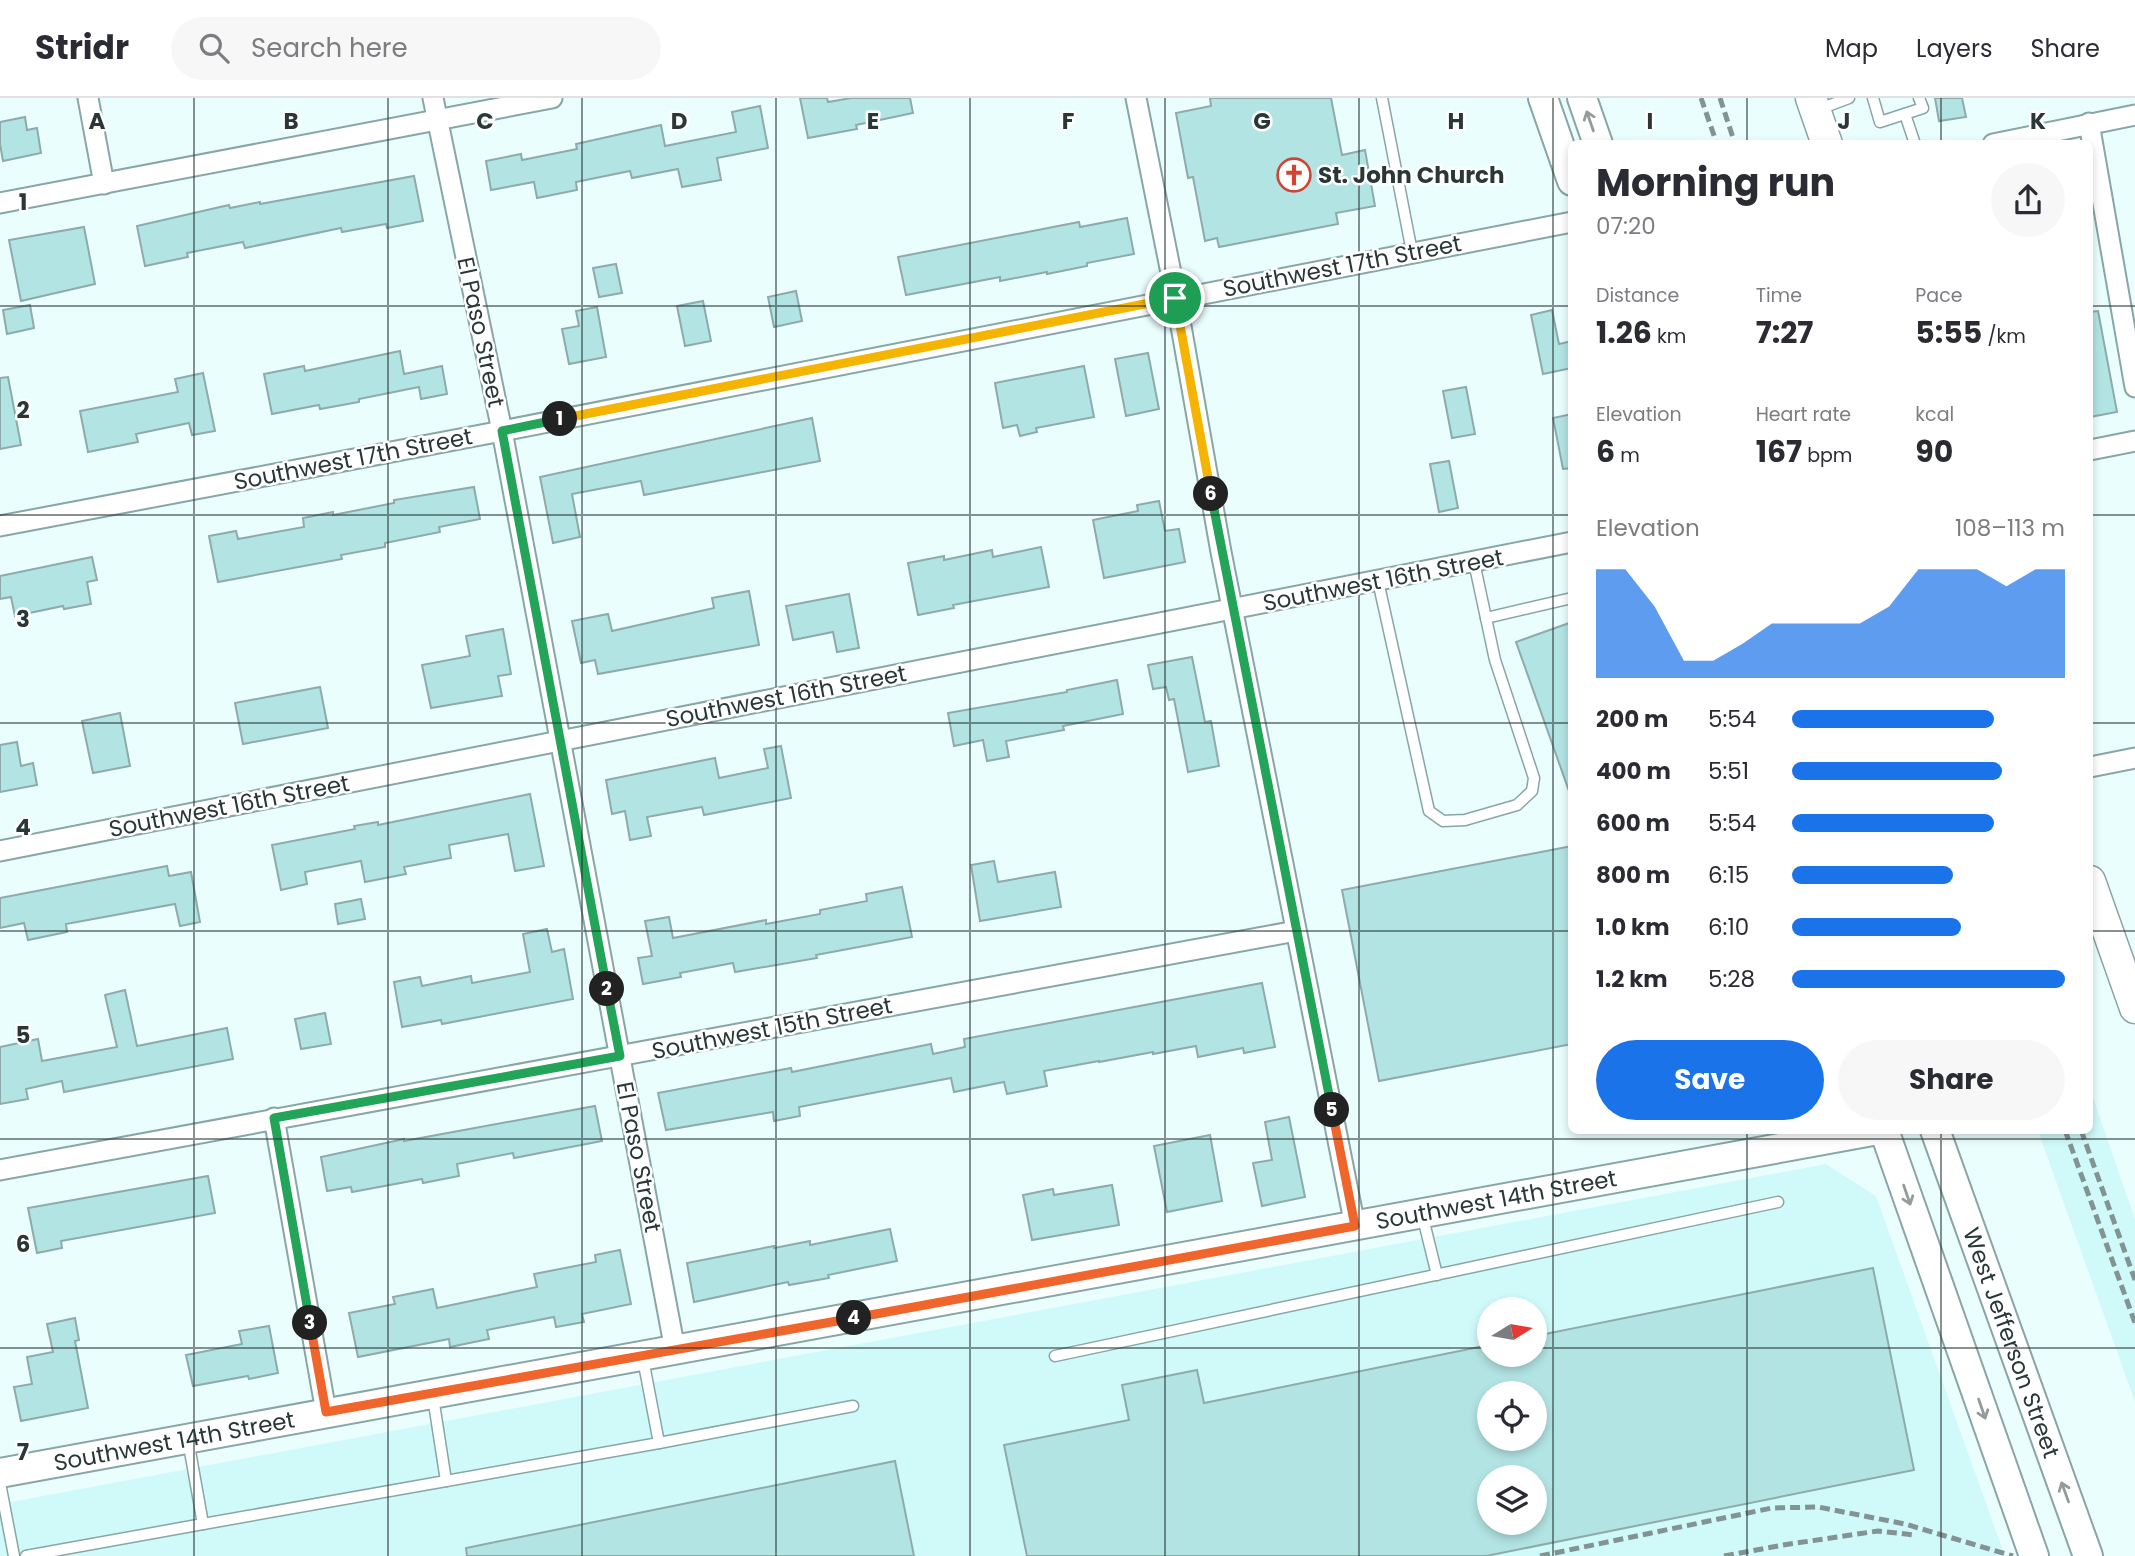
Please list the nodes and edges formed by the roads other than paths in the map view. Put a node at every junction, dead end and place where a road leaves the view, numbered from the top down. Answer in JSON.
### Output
{"nodes":[{"id":1,"x":88,"y":98,"type":"edge"},
{"id":2,"x":433,"y":98,"type":"edge"},
{"id":3,"x":552,"y":98,"type":"edge"},
{"id":4,"x":1136,"y":98,"type":"edge"},
{"id":5,"x":1382,"y":98,"type":"edge"},
{"id":6,"x":1543,"y":98,"type":"edge"},
{"id":7,"x":1582,"y":98,"type":"edge"},
{"id":8,"x":1849,"y":98,"type":"edge"},
{"id":9,"x":1873,"y":98,"type":"edge"},
{"id":10,"x":1919,"y":98,"type":"edge"},
{"id":11,"x":1813,"y":104,"type":"edge"},
{"id":12,"x":1905,"y":114,"type":"junction"},
{"id":13,"x":2135,"y":115,"type":"edge"},
{"id":14,"x":438,"y":121,"type":"junction"},
{"id":15,"x":2088,"y":124,"type":"junction"},
{"id":16,"x":1597,"y":140,"type":"edge"},
{"id":17,"x":1826,"y":140,"type":"edge"},
{"id":18,"x":1914,"y":140,"type":"edge"},
{"id":19,"x":2012,"y":140,"type":"edge"},
{"id":20,"x":2091,"y":140,"type":"edge"},
{"id":21,"x":2093,"y":152,"type":"edge"},
{"id":22,"x":1568,"y":170,"type":"edge"},
{"id":23,"x":104,"y":184,"type":"junction"},
{"id":24,"x":0,"y":204,"type":"edge"},
{"id":25,"x":1568,"y":223,"type":"edge"},
{"id":26,"x":1412,"y":252,"type":"junction"},
{"id":27,"x":1175,"y":298,"type":"junction"},
{"id":28,"x":2135,"y":387,"type":"edge"},
{"id":29,"x":502,"y":431,"type":"junction"},
{"id":30,"x":2135,"y":441,"type":"edge"},
{"id":31,"x":2093,"y":449,"type":"edge"},
{"id":32,"x":0,"y":526,"type":"edge"},
{"id":33,"x":1568,"y":543,"type":"edge"},
{"id":34,"x":1474,"y":562,"type":"junction"},
{"id":35,"x":1378,"y":581,"type":"junction"},
{"id":36,"x":1568,"y":599,"type":"edge"},
{"id":37,"x":1233,"y":610,"type":"junction"},
{"id":38,"x":1486,"y":618,"type":"junction"},
{"id":39,"x":561,"y":739,"type":"junction"},
{"id":40,"x":2135,"y":758,"type":"edge"},
{"id":41,"x":2093,"y":765,"type":"edge"},
{"id":42,"x":0,"y":851,"type":"edge"},
{"id":43,"x":2093,"y":890,"type":"edge"},
{"id":44,"x":1296,"y":931,"type":"junction"},
{"id":45,"x":2135,"y":1009,"type":"edge"},
{"id":46,"x":620,"y":1056,"type":"junction"},
{"id":47,"x":274,"y":1118,"type":"junction"},
{"id":48,"x":1856,"y":1134,"type":"edge"},
{"id":49,"x":1885,"y":1134,"type":"edge"},
{"id":50,"x":1937,"y":1134,"type":"edge"},
{"id":51,"x":0,"y":1170,"type":"edge"},
{"id":52,"x":1779,"y":1202,"type":"dead end"},
{"id":53,"x":1422,"y":1214,"type":"junction"},
{"id":54,"x":1355,"y":1226,"type":"junction"},
{"id":55,"x":1437,"y":1275,"type":"junction"},
{"id":56,"x":676,"y":1350,"type":"junction"},
{"id":57,"x":642,"y":1356,"type":"junction"},
{"id":58,"x":1055,"y":1356,"type":"dead end"},
{"id":59,"x":432,"y":1393,"type":"junction"},
{"id":60,"x":853,"y":1406,"type":"dead end"},
{"id":61,"x":326,"y":1412,"type":"junction"},
{"id":62,"x":187,"y":1438,"type":"junction"},
{"id":63,"x":659,"y":1443,"type":"junction"},
{"id":64,"x":0,"y":1474,"type":"edge"},
{"id":65,"x":446,"y":1481,"type":"junction"},
{"id":66,"x":0,"y":1483,"type":"edge"},
{"id":67,"x":203,"y":1524,"type":"junction"},
{"id":68,"x":14,"y":1556,"type":"edge"},
{"id":69,"x":26,"y":1556,"type":"edge"},
{"id":70,"x":2034,"y":1556,"type":"edge"},
{"id":71,"x":2088,"y":1556,"type":"edge"}],
"edges":[{"from":1,"to":23,"type":"street"},
{"from":2,"to":14,"type":"street","name":"El Paso Street"},
{"from":3,"to":14,"type":"street"},
{"from":4,"to":27,"type":"street"},
{"from":5,"to":26,"type":"lane"},
{"from":6,"to":22,"type":"street"},
{"from":16,"to":7,"type":"street","one_way":true},
{"from":8,"to":11,"type":"lane"},
{"from":9,"to":12,"type":"lane"},
{"from":10,"to":12,"type":"lane"},
{"from":11,"to":17,"type":"main road"},
{"from":12,"to":18,"type":"lane"},
{"from":13,"to":15,"type":"street"},
{"from":14,"to":23,"type":"street"},
{"from":14,"to":29,"type":"street","name":"El Paso Street"},
{"from":15,"to":19,"type":"street"},
{"from":15,"to":20,"type":"street"},
{"from":21,"to":28,"type":"street"},
{"from":23,"to":24,"type":"street"},
{"from":25,"to":26,"type":"street","name":"Southwest 17th Street"},
{"from":26,"to":27,"type":"street","name":"Southwest 17th Street"},
{"from":27,"to":29,"type":"street","name":"Southwest 17th Street"},
{"from":27,"to":37,"type":"street"},
{"from":29,"to":32,"type":"street","name":"Southwest 17th Street"},
{"from":29,"to":39,"type":"street","name":"El Paso Street"},
{"from":30,"to":31,"type":"street"},
{"from":33,"to":34,"type":"street","name":"Southwest 16th Street"},
{"from":34,"to":35,"type":"street","name":"Southwest 16th Street"},
{"from":34,"to":38,"type":"lane"},
{"from":35,"to":37,"type":"street","name":"Southwest 16th Street"},
{"from":35,"to":38,"type":"lane"},
{"from":36,"to":38,"type":"lane"},
{"from":37,"to":39,"type":"street","name":"Southwest 16th Street"},
{"from":37,"to":44,"type":"street"},
{"from":39,"to":42,"type":"street","name":"Southwest 16th Street"},
{"from":39,"to":46,"type":"street","name":"El Paso Street"},
{"from":40,"to":41,"type":"street"},
{"from":43,"to":45,"type":"main road"},
{"from":44,"to":46,"type":"street","name":"Southwest 15th Street"},
{"from":44,"to":54,"type":"street"},
{"from":46,"to":47,"type":"street","name":"Southwest 15th Street"},
{"from":46,"to":56,"type":"street","name":"El Paso Street"},
{"from":47,"to":51,"type":"street","name":"Southwest 15th Street"},
{"from":47,"to":61,"type":"street"},
{"from":48,"to":53,"type":"street","name":"Southwest 14th Street"},
{"from":49,"to":70,"type":"street","one_way":true},
{"from":71,"to":50,"type":"street","name":"West Jefferson Street","one_way":true},
{"from":52,"to":55,"type":"lane"},
{"from":53,"to":54,"type":"street","name":"Southwest 14th Street"},
{"from":53,"to":55,"type":"lane"},
{"from":54,"to":56,"type":"street","name":"Southwest 14th Street"},
{"from":55,"to":58,"type":"lane"},
{"from":56,"to":57,"type":"street","name":"Southwest 14th Street"},
{"from":57,"to":59,"type":"street","name":"Southwest 14th Street"},
{"from":57,"to":63,"type":"lane"},
{"from":59,"to":61,"type":"street","name":"Southwest 14th Street"},
{"from":59,"to":65,"type":"lane"},
{"from":60,"to":63,"type":"lane"},
{"from":61,"to":62,"type":"street","name":"Southwest 14th Street"},
{"from":62,"to":64,"type":"street","name":"Southwest 14th Street"},
{"from":62,"to":67,"type":"lane"},
{"from":63,"to":65,"type":"lane"},
{"from":65,"to":67,"type":"lane"},
{"from":66,"to":68,"type":"lane"},
{"from":67,"to":69,"type":"lane"}]}
